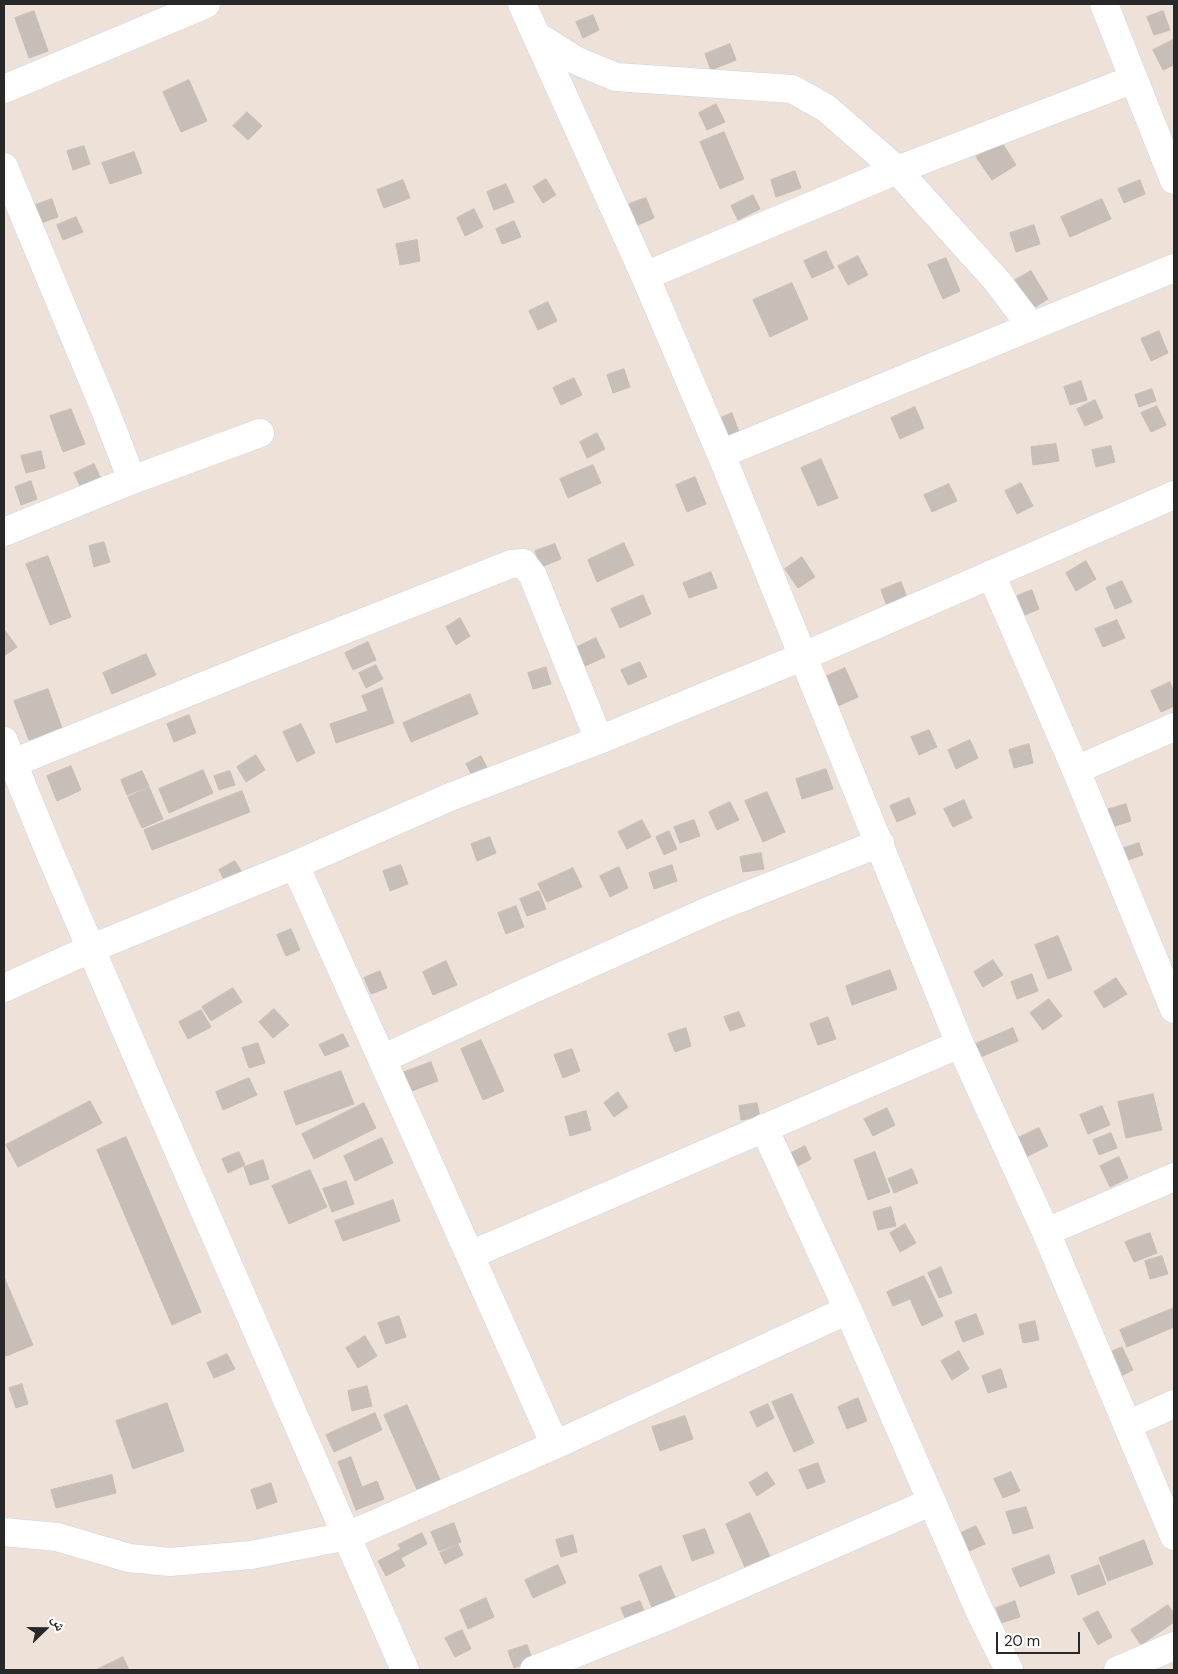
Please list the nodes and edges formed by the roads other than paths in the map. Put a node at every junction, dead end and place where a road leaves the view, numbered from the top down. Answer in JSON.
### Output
{"nodes":[{"id":1,"x":206,"y":4,"type":"edge"},
{"id":2,"x":522,"y":4,"type":"edge"},
{"id":3,"x":1104,"y":4,"type":"edge"},
{"id":4,"x":536,"y":35,"type":"junction"},
{"id":5,"x":1134,"y":79,"type":"junction"},
{"id":6,"x":4,"y":89,"type":"edge"},
{"id":7,"x":4,"y":168,"type":"edge"},
{"id":8,"x":897,"y":170,"type":"junction"},
{"id":9,"x":1174,"y":180,"type":"edge"},
{"id":10,"x":1174,"y":268,"type":"edge"},
{"id":11,"x":645,"y":276,"type":"junction"},
{"id":12,"x":1032,"y":326,"type":"junction"},
{"id":13,"x":260,"y":433,"type":"dead end"},
{"id":14,"x":721,"y":454,"type":"junction"},
{"id":15,"x":132,"y":480,"type":"junction"},
{"id":16,"x":1174,"y":495,"type":"edge"},
{"id":17,"x":4,"y":532,"type":"edge"},
{"id":18,"x":991,"y":574,"type":"junction"},
{"id":19,"x":804,"y":656,"type":"junction"},
{"id":20,"x":1174,"y":727,"type":"edge"},
{"id":21,"x":599,"y":740,"type":"junction"},
{"id":22,"x":8,"y":752,"type":"edge"},
{"id":23,"x":1076,"y":770,"type":"junction"},
{"id":24,"x":880,"y":843,"type":"junction"},
{"id":25,"x":294,"y":865,"type":"junction"},
{"id":26,"x":90,"y":949,"type":"junction"},
{"id":27,"x":1165,"y":961,"type":"edge"},
{"id":28,"x":4,"y":988,"type":"edge"},
{"id":29,"x":1174,"y":1009,"type":"edge"},
{"id":30,"x":960,"y":1044,"type":"junction"},
{"id":31,"x":382,"y":1059,"type":"junction"},
{"id":32,"x":764,"y":1128,"type":"junction"},
{"id":33,"x":1174,"y":1177,"type":"edge"},
{"id":34,"x":1046,"y":1232,"type":"junction"},
{"id":35,"x":470,"y":1255,"type":"junction"},
{"id":36,"x":848,"y":1310,"type":"junction"},
{"id":37,"x":1174,"y":1404,"type":"edge"},
{"id":38,"x":1127,"y":1425,"type":"junction"},
{"id":39,"x":556,"y":1445,"type":"junction"},
{"id":40,"x":931,"y":1502,"type":"junction"},
{"id":41,"x":4,"y":1532,"type":"edge"},
{"id":42,"x":347,"y":1536,"type":"junction"},
{"id":43,"x":1174,"y":1536,"type":"edge"},
{"id":44,"x":1174,"y":1646,"type":"edge"},
{"id":45,"x":405,"y":1670,"type":"edge"},
{"id":46,"x":534,"y":1670,"type":"edge"},
{"id":47,"x":1009,"y":1670,"type":"edge"},
{"id":48,"x":1118,"y":1670,"type":"edge"}],
"edges":[{"from":1,"to":6,"type":"street"},
{"from":2,"to":4,"type":"street"},
{"from":3,"to":5,"type":"street"},
{"from":4,"to":8,"type":"street"},
{"from":4,"to":11,"type":"street"},
{"from":5,"to":8,"type":"street"},
{"from":5,"to":9,"type":"street"},
{"from":7,"to":15,"type":"street"},
{"from":8,"to":11,"type":"street"},
{"from":8,"to":12,"type":"street"},
{"from":10,"to":12,"type":"street"},
{"from":11,"to":14,"type":"street"},
{"from":12,"to":14,"type":"street"},
{"from":13,"to":15,"type":"street"},
{"from":14,"to":19,"type":"street"},
{"from":15,"to":17,"type":"street"},
{"from":16,"to":18,"type":"street"},
{"from":18,"to":19,"type":"street"},
{"from":18,"to":23,"type":"street"},
{"from":19,"to":21,"type":"street"},
{"from":19,"to":24,"type":"street"},
{"from":20,"to":23,"type":"street"},
{"from":21,"to":22,"type":"street"},
{"from":21,"to":25,"type":"street"},
{"from":22,"to":26,"type":"street"},
{"from":23,"to":27,"type":"street"},
{"from":24,"to":30,"type":"street"},
{"from":24,"to":31,"type":"street"},
{"from":25,"to":26,"type":"street"},
{"from":25,"to":31,"type":"street"},
{"from":26,"to":28,"type":"street"},
{"from":26,"to":42,"type":"street"},
{"from":27,"to":29,"type":"street"},
{"from":30,"to":32,"type":"street"},
{"from":30,"to":34,"type":"street"},
{"from":31,"to":35,"type":"street"},
{"from":32,"to":35,"type":"street"},
{"from":32,"to":36,"type":"street"},
{"from":33,"to":34,"type":"street"},
{"from":34,"to":38,"type":"street"},
{"from":35,"to":39,"type":"street"},
{"from":36,"to":39,"type":"street"},
{"from":36,"to":40,"type":"street"},
{"from":37,"to":38,"type":"street"},
{"from":38,"to":43,"type":"street"},
{"from":39,"to":42,"type":"street"},
{"from":40,"to":46,"type":"street"},
{"from":40,"to":47,"type":"street"},
{"from":41,"to":42,"type":"street"},
{"from":42,"to":45,"type":"street"},
{"from":44,"to":48,"type":"street"}]}
